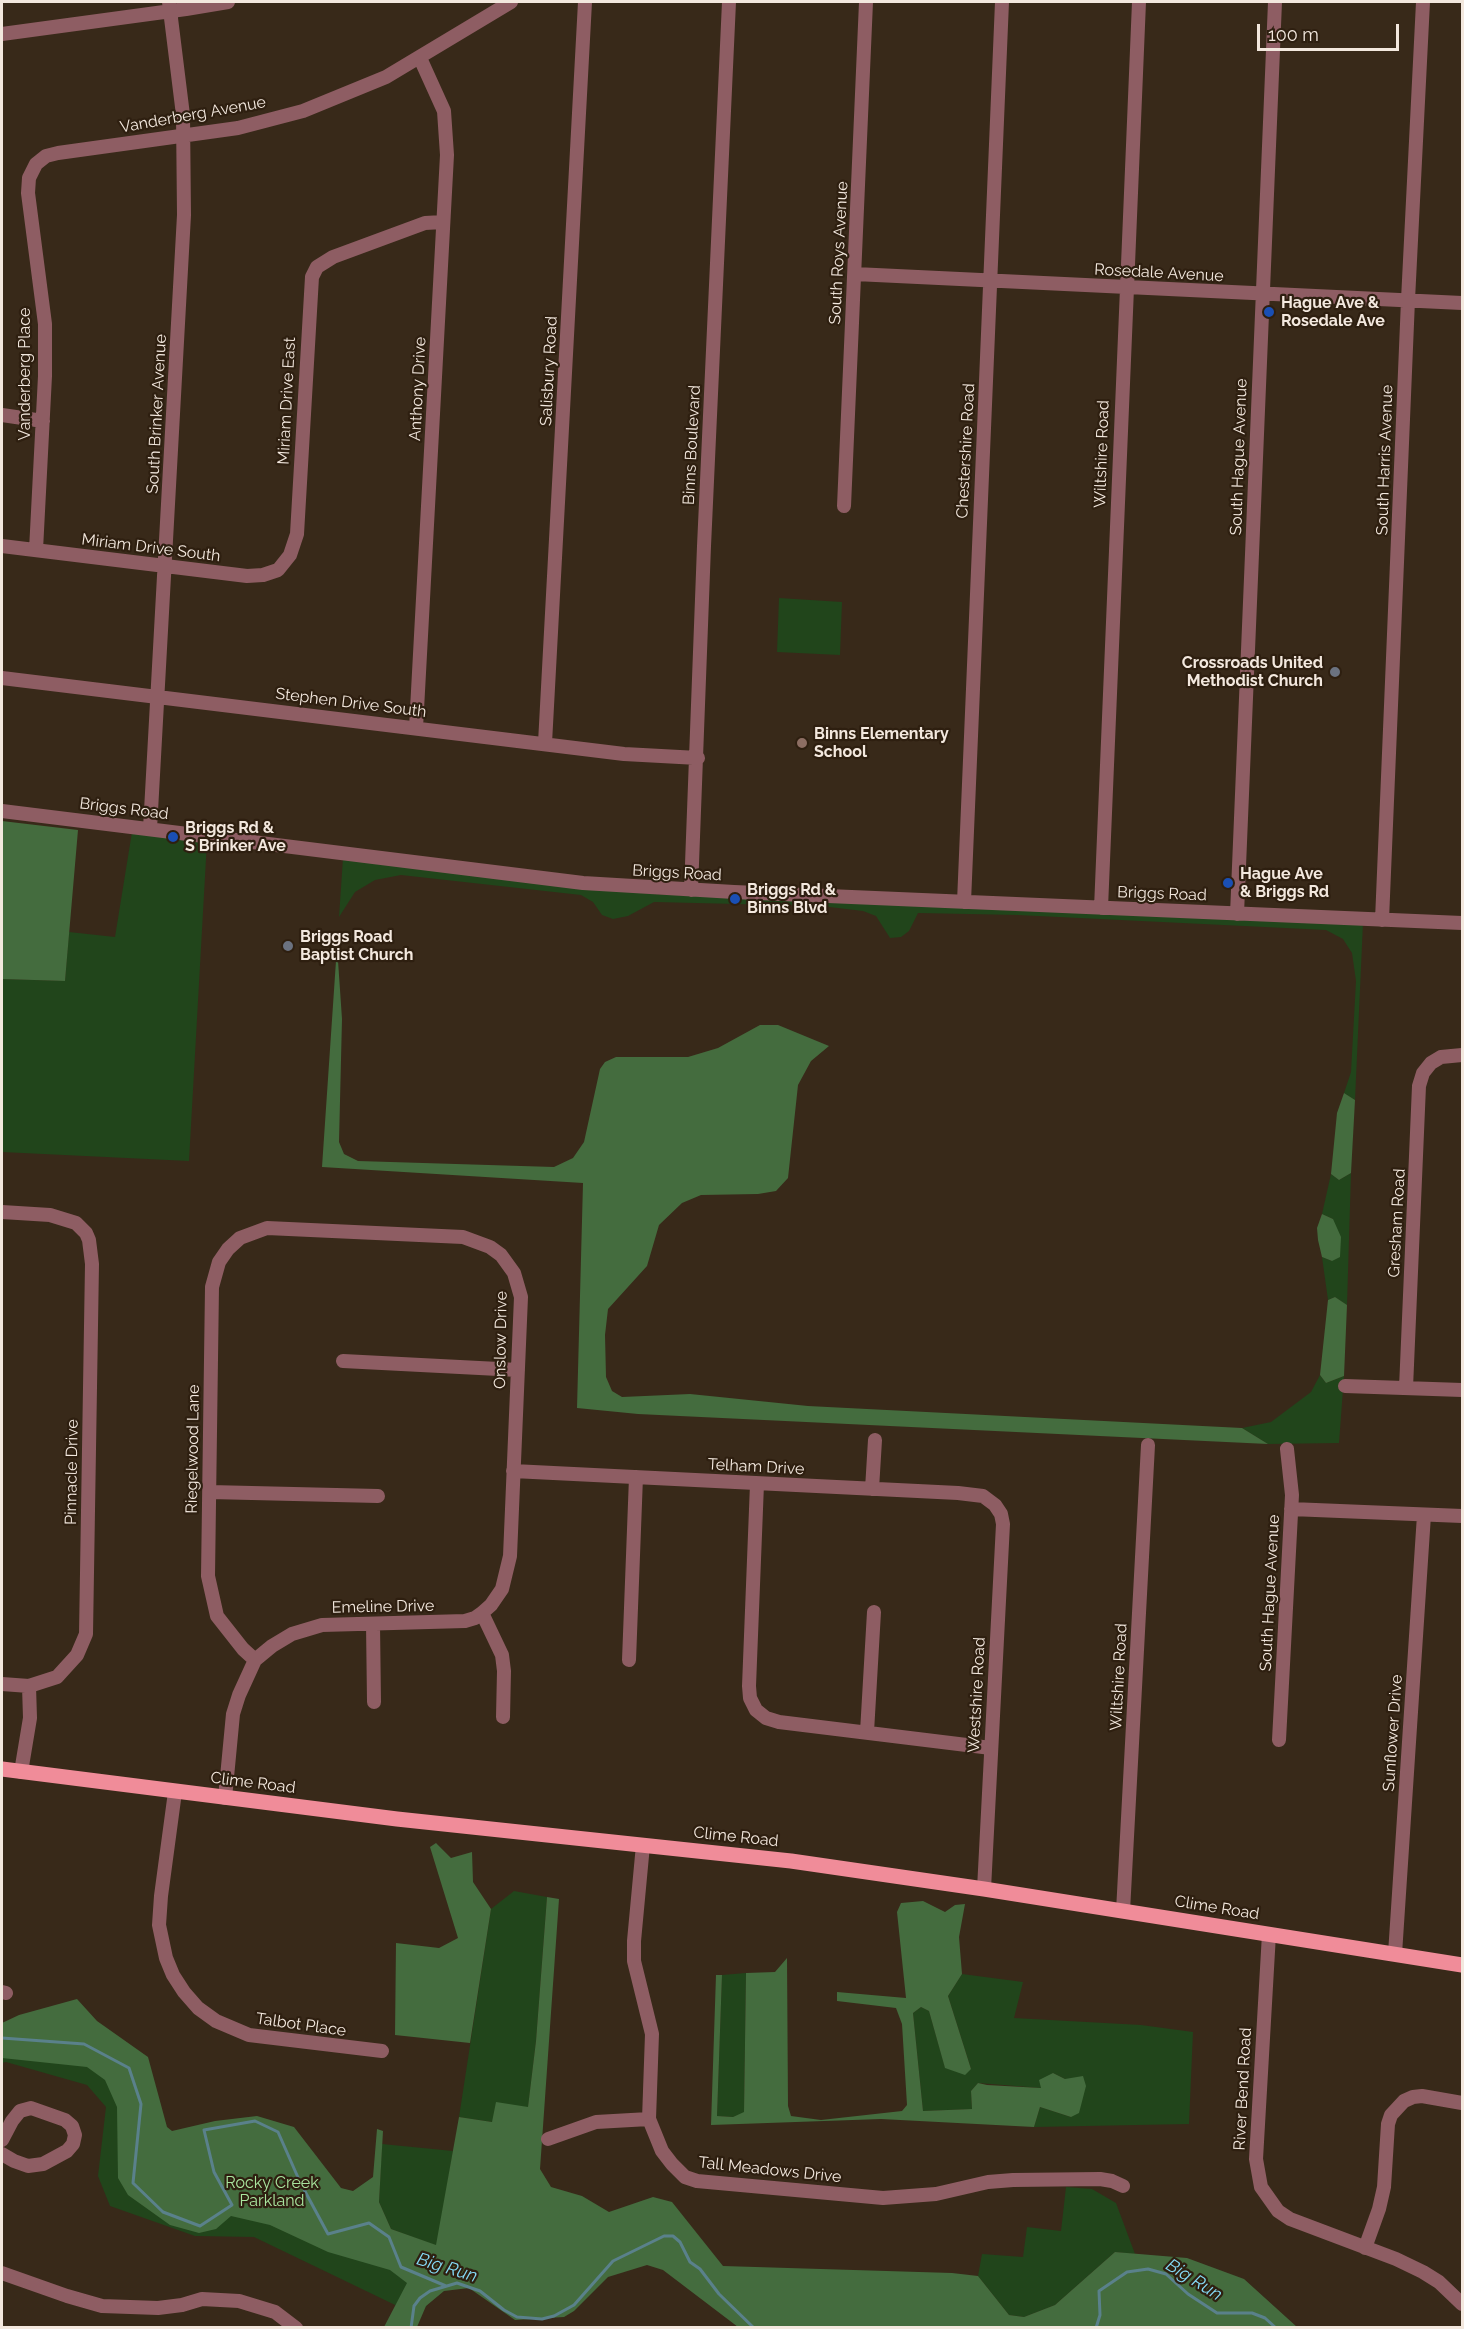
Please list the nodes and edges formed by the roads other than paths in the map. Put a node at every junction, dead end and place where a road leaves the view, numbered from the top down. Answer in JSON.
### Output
{"nodes":[{"id":1,"x":228,"y":2,"type":"edge"},
{"id":2,"x":511,"y":2,"type":"edge"},
{"id":3,"x":585,"y":2,"type":"edge"},
{"id":4,"x":729,"y":2,"type":"edge"},
{"id":5,"x":866,"y":2,"type":"edge"},
{"id":6,"x":1002,"y":2,"type":"edge"},
{"id":7,"x":1139,"y":2,"type":"edge"},
{"id":8,"x":1275,"y":2,"type":"edge"},
{"id":9,"x":1424,"y":2,"type":"edge"},
{"id":10,"x":169,"y":6,"type":"edge"},
{"id":11,"x":2,"y":34,"type":"edge"},
{"id":12,"x":420,"y":58,"type":"junction"},
{"id":13,"x":184,"y":135,"type":"junction"},
{"id":14,"x":36,"y":164,"type":"joint"},
{"id":15,"x":443,"y":222,"type":"junction"},
{"id":16,"x":855,"y":274,"type":"junction"},
{"id":17,"x":990,"y":282,"type":"junction"},
{"id":18,"x":1126,"y":288,"type":"junction"},
{"id":19,"x":1263,"y":294,"type":"junction"},
{"id":20,"x":1408,"y":300,"type":"junction"},
{"id":21,"x":1462,"y":303,"type":"edge"},
{"id":22,"x":2,"y":416,"type":"edge"},
{"id":23,"x":43,"y":421,"type":"junction"},
{"id":24,"x":844,"y":506,"type":"dead end"},
{"id":25,"x":2,"y":546,"type":"edge"},
{"id":26,"x":36,"y":550,"type":"junction"},
{"id":27,"x":290,"y":555,"type":"joint"},
{"id":28,"x":165,"y":566,"type":"junction"},
{"id":29,"x":2,"y":678,"type":"edge"},
{"id":30,"x":158,"y":696,"type":"junction"},
{"id":31,"x":416,"y":728,"type":"junction"},
{"id":32,"x":545,"y":743,"type":"junction"},
{"id":33,"x":698,"y":758,"type":"junction"},
{"id":34,"x":2,"y":811,"type":"edge"},
{"id":35,"x":150,"y":828,"type":"junction"},
{"id":36,"x":692,"y":890,"type":"junction"},
{"id":37,"x":964,"y":902,"type":"junction"},
{"id":38,"x":1101,"y":908,"type":"junction"},
{"id":39,"x":1237,"y":914,"type":"junction"},
{"id":40,"x":1382,"y":920,"type":"junction"},
{"id":41,"x":1462,"y":923,"type":"edge"},
{"id":42,"x":1462,"y":1055,"type":"edge"},
{"id":43,"x":2,"y":1212,"type":"edge"},
{"id":44,"x":245,"y":1235,"type":"joint"},
{"id":45,"x":343,"y":1361,"type":"dead end"},
{"id":46,"x":518,"y":1370,"type":"junction"},
{"id":47,"x":1345,"y":1386,"type":"dead end"},
{"id":48,"x":1406,"y":1388,"type":"junction"},
{"id":49,"x":1462,"y":1390,"type":"edge"},
{"id":50,"x":875,"y":1440,"type":"dead end"},
{"id":51,"x":1148,"y":1445,"type":"dead end"},
{"id":52,"x":1287,"y":1449,"type":"dead end"},
{"id":53,"x":513,"y":1471,"type":"junction"},
{"id":54,"x":636,"y":1477,"type":"junction"},
{"id":55,"x":757,"y":1484,"type":"junction"},
{"id":56,"x":872,"y":1489,"type":"junction"},
{"id":57,"x":210,"y":1492,"type":"junction"},
{"id":58,"x":378,"y":1496,"type":"dead end"},
{"id":59,"x":995,"y":1505,"type":"joint"},
{"id":60,"x":1291,"y":1509,"type":"junction"},
{"id":61,"x":1424,"y":1515,"type":"junction"},
{"id":62,"x":1462,"y":1516,"type":"edge"},
{"id":63,"x":482,"y":1612,"type":"junction"},
{"id":64,"x":874,"y":1612,"type":"dead end"},
{"id":65,"x":373,"y":1624,"type":"junction"},
{"id":66,"x":255,"y":1660,"type":"junction"},
{"id":67,"x":629,"y":1660,"type":"dead end"},
{"id":68,"x":2,"y":1684,"type":"edge"},
{"id":69,"x":29,"y":1686,"type":"junction"},
{"id":70,"x":374,"y":1702,"type":"dead end"},
{"id":71,"x":503,"y":1717,"type":"dead end"},
{"id":72,"x":867,"y":1732,"type":"junction"},
{"id":73,"x":1279,"y":1740,"type":"dead end"},
{"id":74,"x":991,"y":1748,"type":"junction"},
{"id":75,"x":2,"y":1769,"type":"edge"},
{"id":76,"x":21,"y":1772,"type":"junction"},
{"id":77,"x":175,"y":1792,"type":"junction"},
{"id":78,"x":225,"y":1798,"type":"junction"},
{"id":79,"x":643,"y":1845,"type":"junction"},
{"id":80,"x":984,"y":1889,"type":"junction"},
{"id":81,"x":1123,"y":1911,"type":"junction"},
{"id":82,"x":1269,"y":1934,"type":"junction"},
{"id":83,"x":1395,"y":1954,"type":"junction"},
{"id":84,"x":1462,"y":1965,"type":"edge"},
{"id":85,"x":382,"y":2051,"type":"dead end"},
{"id":86,"x":1462,"y":2103,"type":"edge"},
{"id":87,"x":649,"y":2119,"type":"junction"},
{"id":88,"x":2,"y":2139,"type":"edge"},
{"id":89,"x":548,"y":2139,"type":"dead end"},
{"id":90,"x":2,"y":2154,"type":"edge"},
{"id":91,"x":1123,"y":2187,"type":"dead end"},
{"id":92,"x":1365,"y":2248,"type":"junction"},
{"id":93,"x":2,"y":2273,"type":"edge"},
{"id":94,"x":1460,"y":2295,"type":"edge"},
{"id":95,"x":296,"y":2328,"type":"edge"}],
"edges":[{"from":1,"to":10,"type":"street"},
{"from":2,"to":12,"type":"street","name":"Vanderberg Avenue"},
{"from":3,"to":32,"type":"street","name":"Salisbury Road"},
{"from":4,"to":33,"type":"street","name":"Binns Boulevard"},
{"from":5,"to":16,"type":"street","name":"South Roys Avenue"},
{"from":6,"to":17,"type":"street","name":"Chestershire Road"},
{"from":7,"to":18,"type":"street","name":"Wiltshire Road"},
{"from":8,"to":19,"type":"street","name":"South Hague Avenue"},
{"from":9,"to":20,"type":"street","name":"South Harris Avenue"},
{"from":10,"to":11,"type":"street"},
{"from":10,"to":13,"type":"street","name":"South Brinker Avenue"},
{"from":12,"to":13,"type":"street","name":"Vanderberg Avenue"},
{"from":12,"to":15,"type":"street","name":"Anthony Drive"},
{"from":13,"to":14,"type":"street","name":"Vanderberg Avenue"},
{"from":13,"to":28,"type":"street","name":"South Brinker Avenue"},
{"from":14,"to":23,"type":"street","name":"Vanderberg Place"},
{"from":15,"to":27,"type":"street","name":"Miriam Drive East"},
{"from":15,"to":31,"type":"street","name":"Anthony Drive"},
{"from":16,"to":17,"type":"street","name":"Rosedale Avenue"},
{"from":16,"to":24,"type":"street","name":"South Roys Avenue"},
{"from":17,"to":18,"type":"street","name":"Rosedale Avenue"},
{"from":17,"to":37,"type":"street","name":"Chestershire Road"},
{"from":18,"to":19,"type":"street","name":"Rosedale Avenue"},
{"from":18,"to":38,"type":"street","name":"Wiltshire Road"},
{"from":19,"to":20,"type":"street","name":"Rosedale Avenue"},
{"from":19,"to":39,"type":"street","name":"South Hague Avenue"},
{"from":20,"to":21,"type":"street","name":"Rosedale Avenue"},
{"from":20,"to":40,"type":"street","name":"South Harris Avenue"},
{"from":22,"to":23,"type":"street"},
{"from":23,"to":26,"type":"street","name":"Vanderberg Place"},
{"from":25,"to":26,"type":"street","name":"Miriam Drive South"},
{"from":26,"to":28,"type":"street","name":"Miriam Drive South"},
{"from":27,"to":28,"type":"street","name":"Miriam Drive South"},
{"from":28,"to":30,"type":"street","name":"South Brinker Avenue"},
{"from":29,"to":30,"type":"street","name":"Stephen Drive South"},
{"from":30,"to":31,"type":"street","name":"Stephen Drive South"},
{"from":30,"to":35,"type":"street","name":"South Brinker Avenue"},
{"from":31,"to":32,"type":"street","name":"Stephen Drive South"},
{"from":32,"to":33,"type":"street","name":"Stephen Drive South"},
{"from":33,"to":36,"type":"street","name":"Binns Boulevard"},
{"from":34,"to":35,"type":"street","name":"Briggs Road"},
{"from":35,"to":36,"type":"street","name":"Briggs Road"},
{"from":36,"to":37,"type":"street","name":"Briggs Road"},
{"from":37,"to":38,"type":"street","name":"Briggs Road"},
{"from":38,"to":39,"type":"street","name":"Briggs Road"},
{"from":39,"to":40,"type":"street","name":"Briggs Road"},
{"from":40,"to":41,"type":"street","name":"Briggs Road"},
{"from":42,"to":48,"type":"street","name":"Gresham Road"},
{"from":43,"to":69,"type":"street","name":"Pinnacle Drive"},
{"from":44,"to":46,"type":"street","name":"Onslow Drive"},
{"from":44,"to":57,"type":"street","name":"Riegelwood Lane"},
{"from":45,"to":46,"type":"street"},
{"from":46,"to":53,"type":"street","name":"Onslow Drive"},
{"from":47,"to":48,"type":"street"},
{"from":48,"to":49,"type":"street"},
{"from":50,"to":56,"type":"street"},
{"from":51,"to":81,"type":"street","name":"Wiltshire Road"},
{"from":52,"to":60,"type":"street","name":"South Hague Avenue"},
{"from":53,"to":54,"type":"street","name":"Telham Drive"},
{"from":53,"to":63,"type":"street","name":"Onslow Drive"},
{"from":54,"to":55,"type":"street","name":"Telham Drive"},
{"from":54,"to":67,"type":"street"},
{"from":55,"to":56,"type":"street","name":"Telham Drive"},
{"from":55,"to":72,"type":"street"},
{"from":56,"to":59,"type":"street","name":"Telham Drive"},
{"from":57,"to":58,"type":"street"},
{"from":57,"to":66,"type":"street","name":"Riegelwood Lane"},
{"from":59,"to":74,"type":"street","name":"Westshire Road"},
{"from":60,"to":61,"type":"street"},
{"from":60,"to":73,"type":"street","name":"South Hague Avenue"},
{"from":61,"to":62,"type":"street"},
{"from":61,"to":83,"type":"street","name":"Sunflower Drive"},
{"from":63,"to":65,"type":"street","name":"Emeline Drive"},
{"from":63,"to":71,"type":"street"},
{"from":64,"to":72,"type":"street"},
{"from":65,"to":66,"type":"street","name":"Emeline Drive"},
{"from":65,"to":70,"type":"street"},
{"from":66,"to":78,"type":"street","name":"Emeline Drive"},
{"from":68,"to":69,"type":"street"},
{"from":69,"to":76,"type":"street"},
{"from":72,"to":74,"type":"street"},
{"from":74,"to":80,"type":"street","name":"Westshire Road"},
{"from":75,"to":76,"type":"main road","name":"Clime Road"},
{"from":76,"to":77,"type":"main road","name":"Clime Road"},
{"from":77,"to":78,"type":"main road","name":"Clime Road"},
{"from":77,"to":85,"type":"street","name":"Talbot Place"},
{"from":78,"to":79,"type":"main road","name":"Clime Road"},
{"from":79,"to":80,"type":"main road","name":"Clime Road"},
{"from":79,"to":87,"type":"street","name":"Tall Meadows Drive"},
{"from":80,"to":81,"type":"main road","name":"Clime Road"},
{"from":81,"to":82,"type":"main road","name":"Clime Road"},
{"from":82,"to":83,"type":"main road","name":"Clime Road"},
{"from":82,"to":92,"type":"street","name":"River Bend Road"},
{"from":83,"to":84,"type":"main road","name":"Clime Road"},
{"from":86,"to":92,"type":"street"},
{"from":87,"to":89,"type":"street"},
{"from":87,"to":91,"type":"street","name":"Tall Meadows Drive"},
{"from":88,"to":90,"type":"street"},
{"from":92,"to":94,"type":"street","name":"River Bend Road"},
{"from":93,"to":95,"type":"street"}]}
